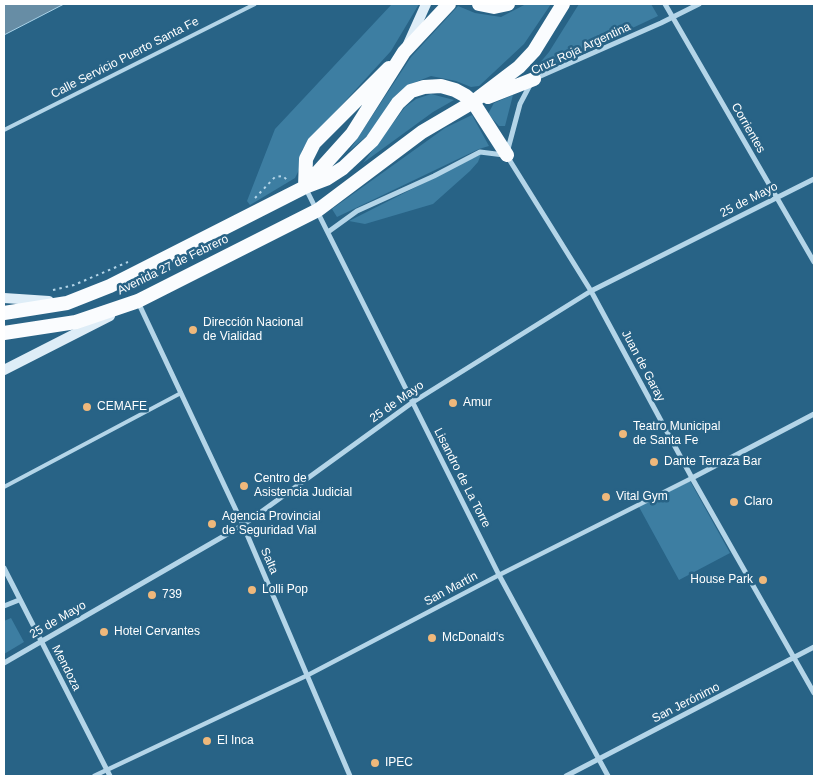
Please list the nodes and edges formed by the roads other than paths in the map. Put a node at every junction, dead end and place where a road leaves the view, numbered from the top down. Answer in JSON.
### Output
{"nodes":[{"id":1,"x":255,"y":4,"type":"edge"},
{"id":2,"x":426,"y":4,"type":"edge"},
{"id":3,"x":449,"y":4,"type":"edge"},
{"id":4,"x":479,"y":4,"type":"edge"},
{"id":5,"x":508,"y":4,"type":"edge"},
{"id":6,"x":563,"y":4,"type":"edge"},
{"id":7,"x":665,"y":4,"type":"edge"},
{"id":8,"x":699,"y":4,"type":"edge"},
{"id":9,"x":673,"y":18,"type":"junction"},
{"id":10,"x":404,"y":52,"type":"junction"},
{"id":11,"x":534,"y":79,"type":"junction"},
{"id":12,"x":473,"y":102,"type":"junction"},
{"id":13,"x":4,"y":130,"type":"edge"},
{"id":14,"x":507,"y":155,"type":"junction"},
{"id":15,"x":814,"y":179,"type":"edge"},
{"id":16,"x":304,"y":186,"type":"junction"},
{"id":17,"x":777,"y":198,"type":"junction"},
{"id":18,"x":318,"y":210,"type":"junction"},
{"id":19,"x":328,"y":232,"type":"junction"},
{"id":20,"x":814,"y":262,"type":"edge"},
{"id":21,"x":591,"y":291,"type":"junction"},
{"id":22,"x":4,"y":298,"type":"edge"},
{"id":23,"x":75,"y":300,"type":"junction"},
{"id":24,"x":138,"y":301,"type":"junction"},
{"id":25,"x":4,"y":314,"type":"edge"},
{"id":26,"x":4,"y":333,"type":"edge"},
{"id":27,"x":4,"y":370,"type":"edge"},
{"id":28,"x":181,"y":393,"type":"junction"},
{"id":29,"x":413,"y":402,"type":"junction"},
{"id":30,"x":814,"y":414,"type":"edge"},
{"id":31,"x":692,"y":478,"type":"junction"},
{"id":32,"x":4,"y":487,"type":"edge"},
{"id":33,"x":243,"y":525,"type":"junction"},
{"id":34,"x":4,"y":568,"type":"edge"},
{"id":35,"x":500,"y":575,"type":"junction"},
{"id":36,"x":20,"y":600,"type":"junction"},
{"id":37,"x":4,"y":606,"type":"edge"},
{"id":38,"x":41,"y":641,"type":"junction"},
{"id":39,"x":814,"y":648,"type":"edge"},
{"id":40,"x":793,"y":659,"type":"junction"},
{"id":41,"x":4,"y":663,"type":"edge"},
{"id":42,"x":308,"y":675,"type":"junction"},
{"id":43,"x":814,"y":694,"type":"edge"},
{"id":44,"x":598,"y":759,"type":"junction"},
{"id":45,"x":107,"y":770,"type":"junction"},
{"id":46,"x":94,"y":776,"type":"edge"},
{"id":47,"x":110,"y":776,"type":"edge"},
{"id":48,"x":350,"y":776,"type":"edge"},
{"id":49,"x":566,"y":776,"type":"edge"},
{"id":50,"x":608,"y":776,"type":"edge"}],
"edges":[{"from":1,"to":13,"type":"lane","name":"Calle Servicio Puerto Santa Fe"},
{"from":2,"to":10,"type":"main road"},
{"from":3,"to":10,"type":"highway"},
{"from":4,"to":5,"type":"highway"},
{"from":6,"to":12,"type":"highway"},
{"from":7,"to":9,"type":"street","name":"Corrientes"},
{"from":8,"to":9,"type":"street","name":"Cruz Roja Argentina"},
{"from":9,"to":11,"type":"street","name":"Cruz Roja Argentina"},
{"from":9,"to":17,"type":"street","name":"Corrientes"},
{"from":10,"to":16,"type":"highway"},
{"from":10,"to":16,"type":"highway"},
{"from":11,"to":12,"type":"highway"},
{"from":11,"to":14,"type":"street","name":"Cruz Roja Argentina"},
{"from":12,"to":14,"type":"highway"},
{"from":12,"to":16,"type":"highway"},
{"from":12,"to":18,"type":"highway","name":"Avenida 27 de Febrero"},
{"from":14,"to":19,"type":"street"},
{"from":14,"to":21,"type":"street","name":"Juan de Garay"},
{"from":15,"to":17,"type":"street","name":"25 de Mayo"},
{"from":16,"to":18,"type":"street","name":"Lisandro de La Torre"},
{"from":16,"to":23,"type":"highway","name":"Avenida 27 de Febrero"},
{"from":17,"to":20,"type":"street","name":"Corrientes"},
{"from":17,"to":21,"type":"street","name":"25 de Mayo"},
{"from":18,"to":19,"type":"street","name":"Lisandro de La Torre"},
{"from":18,"to":24,"type":"highway","name":"Avenida 27 de Febrero"},
{"from":19,"to":29,"type":"street","name":"Lisandro de La Torre"},
{"from":21,"to":29,"type":"street","name":"25 de Mayo"},
{"from":21,"to":31,"type":"street","name":"Juan de Garay"},
{"from":22,"to":23,"type":"main road","name":"Avenida 27 de Febrero"},
{"from":23,"to":25,"type":"highway","name":"Avenida 27 de Febrero"},
{"from":24,"to":26,"type":"highway","name":"Avenida 27 de Febrero"},
{"from":24,"to":27,"type":"main road"},
{"from":24,"to":28,"type":"street","name":"Salta"},
{"from":28,"to":32,"type":"lane"},
{"from":28,"to":33,"type":"street","name":"Salta"},
{"from":29,"to":33,"type":"street","name":"25 de Mayo"},
{"from":29,"to":35,"type":"street","name":"Lisandro de La Torre"},
{"from":30,"to":31,"type":"street","name":"San Martín"},
{"from":31,"to":35,"type":"street","name":"San Martín"},
{"from":31,"to":40,"type":"street","name":"Juan de Garay"},
{"from":33,"to":38,"type":"street","name":"25 de Mayo"},
{"from":33,"to":42,"type":"street","name":"Salta"},
{"from":34,"to":36,"type":"street","name":"Mendoza"},
{"from":35,"to":42,"type":"street","name":"San Martín"},
{"from":35,"to":44,"type":"street","name":"Lisandro de La Torre"},
{"from":36,"to":37,"type":"street"},
{"from":36,"to":38,"type":"street","name":"Mendoza"},
{"from":38,"to":41,"type":"street","name":"25 de Mayo"},
{"from":38,"to":45,"type":"street","name":"Mendoza"},
{"from":39,"to":40,"type":"street","name":"San Jerónimo"},
{"from":40,"to":43,"type":"street","name":"Juan de Garay"},
{"from":40,"to":44,"type":"street","name":"San Jerónimo"},
{"from":42,"to":45,"type":"street","name":"San Martín"},
{"from":42,"to":48,"type":"street","name":"Salta"},
{"from":44,"to":49,"type":"street","name":"San Jerónimo"},
{"from":44,"to":50,"type":"street","name":"Lisandro de La Torre"},
{"from":45,"to":46,"type":"street","name":"San Martín"},
{"from":45,"to":47,"type":"street","name":"Mendoza"}]}
